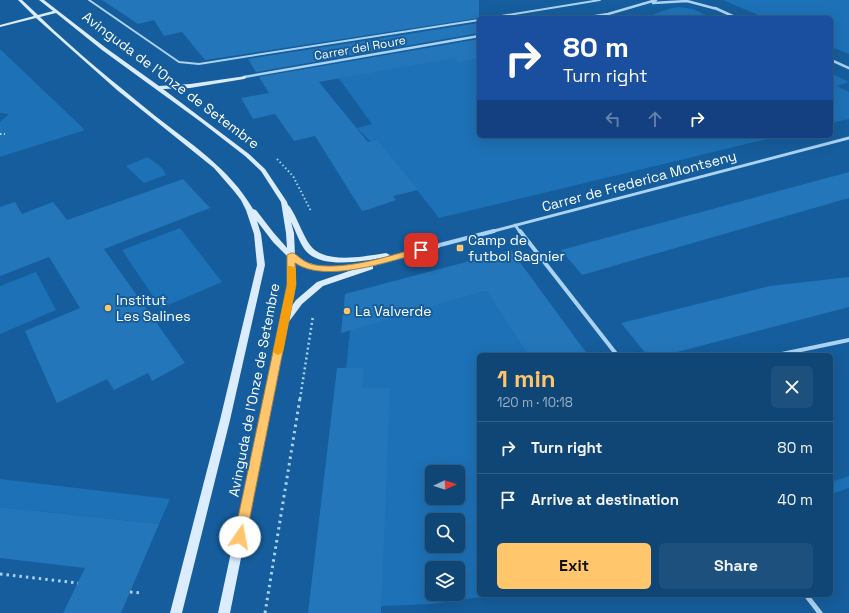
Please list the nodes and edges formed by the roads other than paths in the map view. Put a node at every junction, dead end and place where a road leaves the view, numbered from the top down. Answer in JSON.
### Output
{"nodes":[{"id":1,"x":20,"y":0,"type":"edge"},
{"id":2,"x":41,"y":0,"type":"edge"},
{"id":3,"x":89,"y":0,"type":"edge"},
{"id":4,"x":600,"y":0,"type":"edge"},
{"id":5,"x":656,"y":0,"type":"edge"},
{"id":6,"x":696,"y":0,"type":"edge"},
{"id":7,"x":650,"y":1,"type":"edge"},
{"id":8,"x":717,"y":9,"type":"junction"},
{"id":9,"x":56,"y":12,"type":"junction"},
{"id":10,"x":501,"y":16,"type":"edge"},
{"id":11,"x":596,"y":16,"type":"edge"},
{"id":12,"x":733,"y":16,"type":"edge"},
{"id":13,"x":38,"y":17,"type":"junction"},
{"id":14,"x":477,"y":20,"type":"edge"},
{"id":15,"x":0,"y":26,"type":"edge"},
{"id":16,"x":477,"y":36,"type":"edge"},
{"id":17,"x":833,"y":61,"type":"edge"},
{"id":18,"x":849,"y":68,"type":"edge"},
{"id":19,"x":244,"y":77,"type":"joint"},
{"id":20,"x":159,"y":88,"type":"junction"},
{"id":21,"x":849,"y":138,"type":"edge"},
{"id":22,"x":245,"y":200,"type":"junction"},
{"id":23,"x":284,"y":202,"type":"junction"},
{"id":24,"x":515,"y":225,"type":"junction"},
{"id":25,"x":436,"y":246,"type":"junction"},
{"id":26,"x":291,"y":255,"type":"junction"},
{"id":27,"x":284,"y":324,"type":"junction"},
{"id":28,"x":849,"y":340,"type":"edge"},
{"id":29,"x":616,"y":353,"type":"edge"},
{"id":30,"x":787,"y":353,"type":"edge"},
{"id":31,"x":808,"y":597,"type":"edge"},
{"id":32,"x":176,"y":613,"type":"edge"},
{"id":33,"x":224,"y":613,"type":"edge"},
{"id":34,"x":820,"y":613,"type":"edge"}],
"edges":[{"from":1,"to":13,"type":"main road","name":"Avinguda de l'Onze de Setembre"},
{"from":2,"to":9,"type":"main road","name":"Avinguda de l'Onze de Setembre"},
{"from":3,"to":14,"type":"lane"},
{"from":4,"to":10,"type":"lane"},
{"from":5,"to":7,"type":"street"},
{"from":6,"to":8,"type":"street"},
{"from":7,"to":8,"type":"street"},
{"from":7,"to":11,"type":"street"},
{"from":8,"to":12,"type":"street"},
{"from":9,"to":13,"type":"main road"},
{"from":9,"to":20,"type":"main road","name":"Avinguda de l'Onze de Setembre"},
{"from":13,"to":15,"type":"main road"},
{"from":13,"to":22,"type":"main road","name":"Avinguda de l'Onze de Setembre"},
{"from":16,"to":19,"type":"street","name":"Carrer del Roure"},
{"from":17,"to":18,"type":"street"},
{"from":19,"to":20,"type":"main road"},
{"from":20,"to":23,"type":"main road","name":"Avinguda de l'Onze de Setembre"},
{"from":21,"to":24,"type":"street","name":"Carrer de Frederica Montseny"},
{"from":22,"to":26,"type":"main road"},
{"from":22,"to":32,"type":"main road","name":"Avinguda de l'Onze de Setembre"},
{"from":23,"to":25,"type":"main road"},
{"from":23,"to":26,"type":"main road","name":"Avinguda de l'Onze de Setembre"},
{"from":24,"to":25,"type":"street","name":"Carrer de Frederica Montseny"},
{"from":24,"to":29,"type":"street"},
{"from":25,"to":26,"type":"main road"},
{"from":25,"to":27,"type":"main road"},
{"from":26,"to":27,"type":"main road","name":"Avinguda de l'Onze de Setembre"},
{"from":27,"to":33,"type":"main road","name":"Avinguda de l'Onze de Setembre"},
{"from":28,"to":30,"type":"street"},
{"from":31,"to":34,"type":"street"}]}
